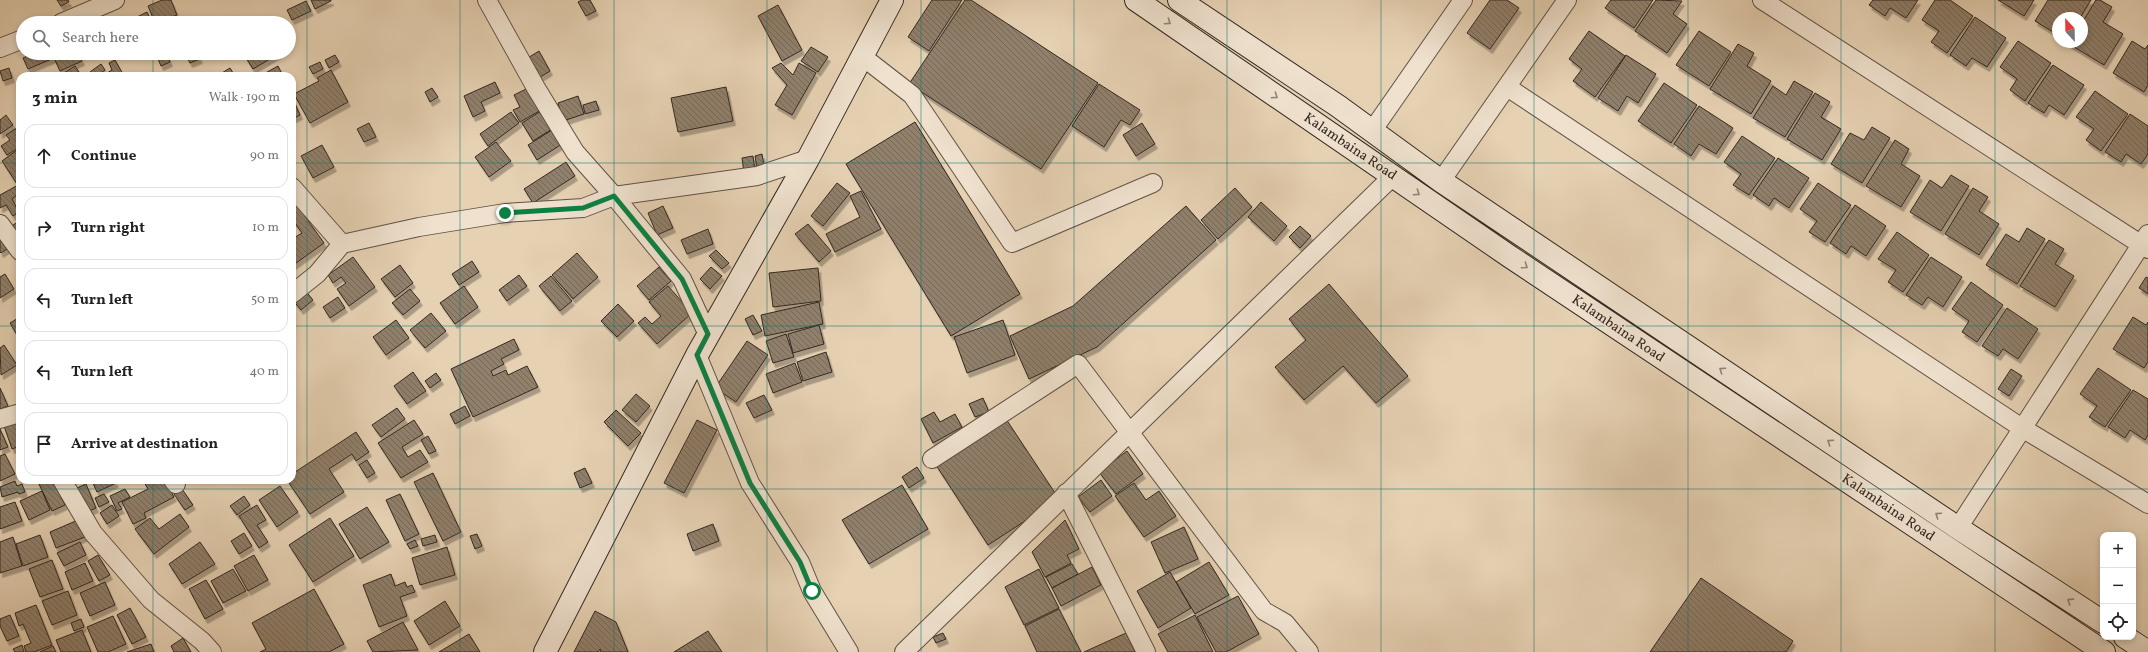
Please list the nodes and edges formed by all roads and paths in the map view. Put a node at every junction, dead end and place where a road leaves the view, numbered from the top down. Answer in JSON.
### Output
{"nodes":[{"id":1,"x":116,"y":0,"type":"edge"},
{"id":2,"x":487,"y":0,"type":"edge"},
{"id":3,"x":892,"y":0,"type":"edge"},
{"id":4,"x":1136,"y":0,"type":"edge"},
{"id":5,"x":1179,"y":0,"type":"edge"},
{"id":6,"x":1463,"y":0,"type":"edge"},
{"id":7,"x":1567,"y":0,"type":"edge"},
{"id":8,"x":1762,"y":0,"type":"edge"},
{"id":9,"x":82,"y":7,"type":"edge"},
{"id":10,"x":70,"y":16,"type":"edge"},
{"id":11,"x":16,"y":42,"type":"edge"},
{"id":12,"x":0,"y":48,"type":"edge"},
{"id":13,"x":863,"y":57,"type":"junction"},
{"id":14,"x":1507,"y":86,"type":"junction"},
{"id":15,"x":1372,"y":131,"type":"junction"},
{"id":16,"x":808,"y":158,"type":"junction"},
{"id":17,"x":1393,"y":176,"type":"junction"},
{"id":18,"x":1440,"y":181,"type":"junction"},
{"id":19,"x":1153,"y":183,"type":"dead end"},
{"id":20,"x":296,"y":192,"type":"edge"},
{"id":21,"x":614,"y":196,"type":"junction"},
{"id":22,"x":0,"y":224,"type":"edge"},
{"id":23,"x":2146,"y":242,"type":"edge"},
{"id":24,"x":342,"y":244,"type":"junction"},
{"id":25,"x":16,"y":246,"type":"edge"},
{"id":26,"x":296,"y":291,"type":"edge"},
{"id":27,"x":708,"y":334,"type":"junction"},
{"id":28,"x":697,"y":355,"type":"junction"},
{"id":29,"x":16,"y":414,"type":"edge"},
{"id":30,"x":0,"y":419,"type":"edge"},
{"id":31,"x":2022,"y":428,"type":"junction"},
{"id":32,"x":1129,"y":432,"type":"junction"},
{"id":33,"x":932,"y":459,"type":"dead end"},
{"id":34,"x":64,"y":484,"type":"edge"},
{"id":35,"x":1066,"y":493,"type":"junction"},
{"id":36,"x":2148,"y":504,"type":"edge"},
{"id":37,"x":1958,"y":528,"type":"junction"},
{"id":38,"x":2100,"y":620,"type":"edge"},
{"id":39,"x":2130,"y":640,"type":"edge"},
{"id":40,"x":212,"y":652,"type":"edge"},
{"id":41,"x":545,"y":652,"type":"edge"},
{"id":42,"x":849,"y":652,"type":"edge"},
{"id":43,"x":904,"y":652,"type":"edge"},
{"id":44,"x":1146,"y":652,"type":"edge"},
{"id":45,"x":1309,"y":652,"type":"edge"},
{"id":46,"x":2104,"y":652,"type":"edge"},
{"id":47,"x":2148,"y":652,"type":"edge"}],
"edges":[{"from":1,"to":9,"type":"street"},
{"from":2,"to":21,"type":"street"},
{"from":3,"to":13,"type":"main road"},
{"from":4,"to":17,"type":"main road","name":"Kalambaina Road","one_way":true},
{"from":5,"to":15,"type":"main road"},
{"from":6,"to":15,"type":"street"},
{"from":7,"to":14,"type":"street"},
{"from":8,"to":23,"type":"street"},
{"from":9,"to":10,"type":"street"},
{"from":11,"to":12,"type":"street"},
{"from":13,"to":16,"type":"main road"},
{"from":13,"to":19,"type":"street"},
{"from":14,"to":18,"type":"street"},
{"from":14,"to":31,"type":"street"},
{"from":15,"to":18,"type":"main road"},
{"from":16,"to":21,"type":"street"},
{"from":16,"to":27,"type":"main road"},
{"from":17,"to":32,"type":"street"},
{"from":17,"to":46,"type":"main road","name":"Kalambaina Road","one_way":true},
{"from":37,"to":18,"type":"main road","one_way":true},
{"from":20,"to":24,"type":"street"},
{"from":21,"to":24,"type":"street"},
{"from":21,"to":27,"type":"street"},
{"from":22,"to":25,"type":"street"},
{"from":23,"to":31,"type":"street"},
{"from":24,"to":26,"type":"street"},
{"from":27,"to":28,"type":"main road"},
{"from":28,"to":41,"type":"main road"},
{"from":28,"to":42,"type":"street"},
{"from":29,"to":30,"type":"street"},
{"from":31,"to":36,"type":"street"},
{"from":31,"to":37,"type":"street"},
{"from":32,"to":33,"type":"street"},
{"from":32,"to":35,"type":"street"},
{"from":32,"to":45,"type":"street"},
{"from":34,"to":40,"type":"street"},
{"from":35,"to":43,"type":"street"},
{"from":35,"to":44,"type":"street"},
{"from":38,"to":37,"type":"main road","one_way":true},
{"from":39,"to":47,"type":"main road"}]}
